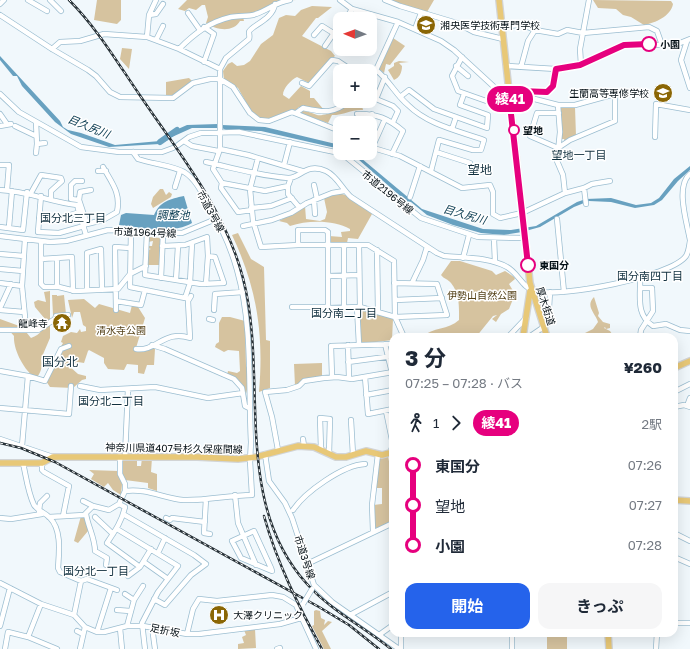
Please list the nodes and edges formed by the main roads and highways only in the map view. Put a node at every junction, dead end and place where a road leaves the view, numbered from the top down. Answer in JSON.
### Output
{"nodes":[{"id":1,"x":499,"y":0,"type":"edge"},
{"id":2,"x":532,"y":292,"type":"junction"},
{"id":3,"x":524,"y":333,"type":"edge"},
{"id":4,"x":546,"y":333,"type":"edge"},
{"id":5,"x":690,"y":361,"type":"edge"},
{"id":6,"x":678,"y":366,"type":"edge"},
{"id":7,"x":389,"y":453,"type":"edge"},
{"id":8,"x":0,"y":463,"type":"edge"},
{"id":9,"x":678,"y":500,"type":"edge"},
{"id":10,"x":690,"y":501,"type":"edge"},
{"id":11,"x":608,"y":637,"type":"edge"},
{"id":12,"x":609,"y":649,"type":"edge"}],
"edges":[{"from":1,"to":2,"type":"main road","name":"厚木街道"},
{"from":2,"to":3,"type":"main road"},
{"from":2,"to":4,"type":"main road","name":"厚木街道"},
{"from":5,"to":6,"type":"main road"},
{"from":7,"to":8,"type":"main road","name":"神奈川県道407号杉久保座間線"},
{"from":9,"to":10,"type":"main road"},
{"from":11,"to":12,"type":"main road"}]}
